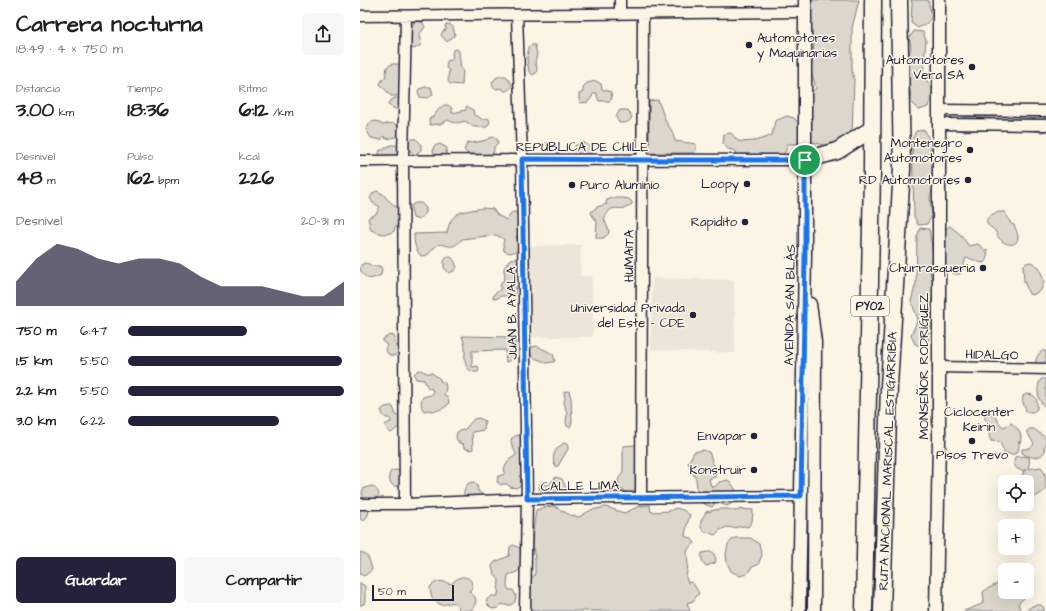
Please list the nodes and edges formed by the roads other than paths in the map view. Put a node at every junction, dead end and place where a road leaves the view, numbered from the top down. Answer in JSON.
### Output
{"nodes":[{"id":1,"x":620,"y":0,"type":"edge"},
{"id":2,"x":805,"y":0,"type":"edge"},
{"id":3,"x":873,"y":0,"type":"edge"},
{"id":4,"x":899,"y":0,"type":"edge"},
{"id":5,"x":939,"y":0,"type":"edge"},
{"id":6,"x":805,"y":12,"type":"junction"},
{"id":7,"x":620,"y":14,"type":"junction"},
{"id":8,"x":643,"y":14,"type":"junction"},
{"id":9,"x":517,"y":15,"type":"junction"},
{"id":10,"x":360,"y":16,"type":"edge"},
{"id":11,"x":406,"y":16,"type":"junction"},
{"id":12,"x":938,"y":110,"type":"junction"},
{"id":13,"x":1046,"y":111,"type":"edge"},
{"id":14,"x":938,"y":124,"type":"junction"},
{"id":15,"x":1046,"y":125,"type":"edge"},
{"id":16,"x":872,"y":129,"type":"junction"},
{"id":17,"x":522,"y":159,"type":"junction"},
{"id":18,"x":403,"y":160,"type":"junction"},
{"id":19,"x":643,"y":160,"type":"junction"},
{"id":20,"x":805,"y":160,"type":"junction"},
{"id":21,"x":360,"y":161,"type":"edge"},
{"id":22,"x":805,"y":255,"type":"junction"},
{"id":23,"x":938,"y":367,"type":"junction"},
{"id":24,"x":1046,"y":369,"type":"edge"},
{"id":25,"x":801,"y":496,"type":"junction"},
{"id":26,"x":641,"y":498,"type":"junction"},
{"id":27,"x":527,"y":499,"type":"junction"},
{"id":28,"x":360,"y":504,"type":"edge"},
{"id":29,"x":405,"y":504,"type":"junction"},
{"id":30,"x":525,"y":611,"type":"edge"},
{"id":31,"x":799,"y":611,"type":"edge"},
{"id":32,"x":814,"y":611,"type":"edge"},
{"id":33,"x":864,"y":611,"type":"edge"},
{"id":34,"x":882,"y":611,"type":"edge"},
{"id":35,"x":936,"y":611,"type":"edge"}],
"edges":[{"from":1,"to":7,"type":"street"},
{"from":2,"to":6,"type":"street","name":"AVENIDA SAN BLÁS"},
{"from":3,"to":16,"type":"highway","name":"RUTA NACIONAL MARISCAL ESTIGARRIBIA","number":"PY02"},
{"from":4,"to":34,"type":"highway","name":"RUTA NACIONAL MARISCAL ESTIGARRIBIA","number":"PY02"},
{"from":5,"to":12,"type":"street","name":"MONSEÑOR RODRÍGUEZ"},
{"from":6,"to":8,"type":"street"},
{"from":6,"to":20,"type":"street","name":"AVENIDA SAN BLÁS"},
{"from":7,"to":8,"type":"street"},
{"from":7,"to":9,"type":"street"},
{"from":8,"to":19,"type":"street","name":"HUMAITA"},
{"from":9,"to":11,"type":"street"},
{"from":9,"to":17,"type":"street","name":"JUAN B. AYALA"},
{"from":10,"to":11,"type":"street"},
{"from":11,"to":18,"type":"street"},
{"from":12,"to":13,"type":"street"},
{"from":12,"to":14,"type":"street","name":"MONSEÑOR RODRÍGUEZ"},
{"from":14,"to":15,"type":"street"},
{"from":14,"to":23,"type":"street","name":"MONSEÑOR RODRÍGUEZ"},
{"from":16,"to":20,"type":"highway"},
{"from":16,"to":33,"type":"highway","name":"RUTA NACIONAL MARISCAL ESTIGARRIBIA","number":"PY02"},
{"from":17,"to":18,"type":"street","name":"REPÚBLICA DE CHILE"},
{"from":17,"to":19,"type":"street","name":"REPÚBLICA DE CHILE"},
{"from":17,"to":27,"type":"street","name":"JUAN B. AYALA"},
{"from":18,"to":21,"type":"street","name":"REPÚBLICA DE CHILE"},
{"from":18,"to":29,"type":"street"},
{"from":19,"to":20,"type":"street","name":"REPÚBLICA DE CHILE"},
{"from":19,"to":26,"type":"street","name":"HUMAITA"},
{"from":20,"to":22,"type":"street","name":"AVENIDA SAN BLÁS"},
{"from":22,"to":25,"type":"street","name":"AVENIDA SAN BLÁS"},
{"from":22,"to":32,"type":"street"},
{"from":23,"to":24,"type":"street","name":"HIDALGO"},
{"from":23,"to":35,"type":"street","name":"MONSEÑOR RODRÍGUEZ"},
{"from":25,"to":26,"type":"street","name":"CALLE LIMA"},
{"from":25,"to":31,"type":"street","name":"AVENIDA SAN BLÁS"},
{"from":26,"to":27,"type":"street","name":"CALLE LIMA"},
{"from":27,"to":29,"type":"street","name":"CALLE LIMA"},
{"from":27,"to":30,"type":"street","name":"JUAN B. AYALA"},
{"from":28,"to":29,"type":"street","name":"CALLE LIMA"}]}
